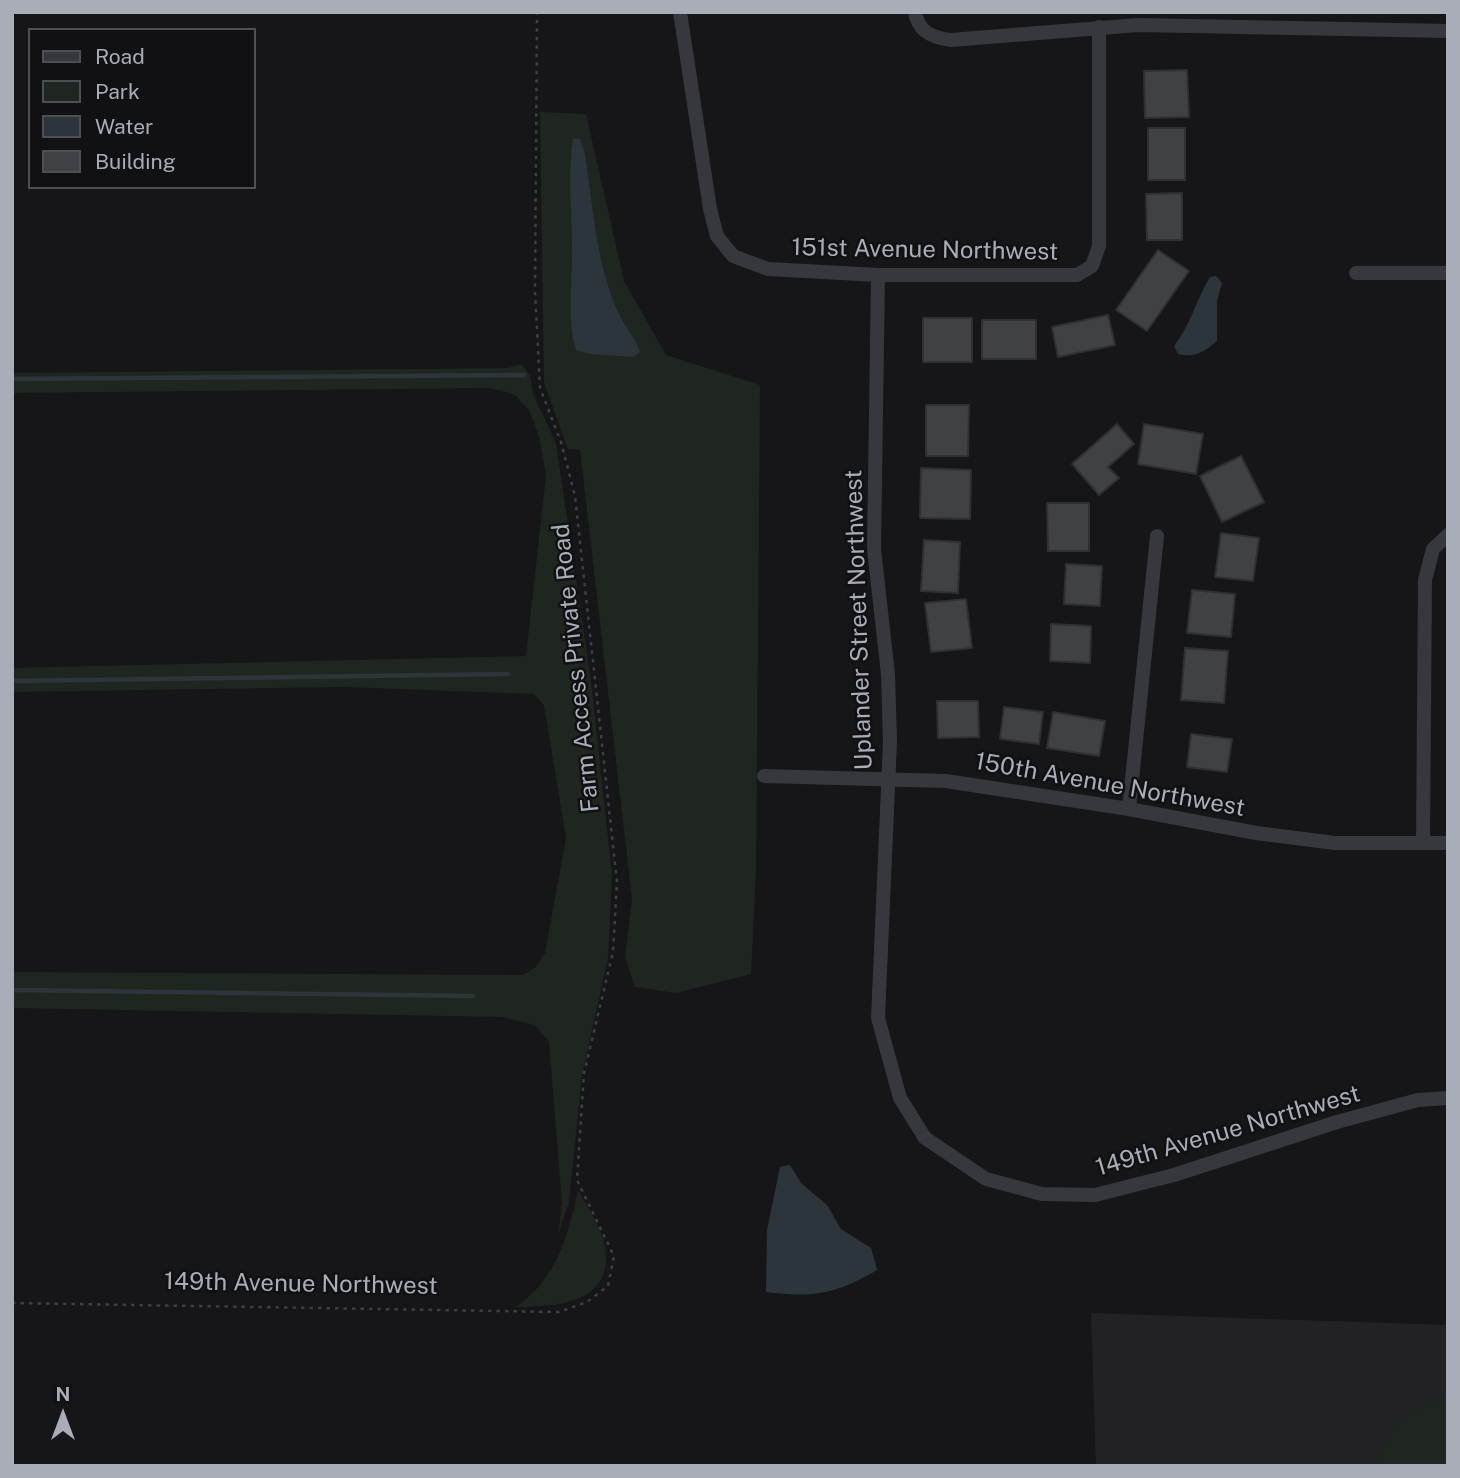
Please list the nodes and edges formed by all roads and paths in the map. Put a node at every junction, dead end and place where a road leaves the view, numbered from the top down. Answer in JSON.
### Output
{"nodes":[{"id":1,"x":537,"y":12,"type":"edge"},
{"id":2,"x":680,"y":12,"type":"edge"},
{"id":3,"x":916,"y":16,"type":"edge"},
{"id":4,"x":1099,"y":27,"type":"junction"},
{"id":5,"x":1448,"y":31,"type":"edge"},
{"id":6,"x":1356,"y":272,"type":"dead end"},
{"id":7,"x":1448,"y":272,"type":"edge"},
{"id":8,"x":878,"y":275,"type":"junction"},
{"id":9,"x":1448,"y":535,"type":"edge"},
{"id":10,"x":1157,"y":536,"type":"dead end"},
{"id":11,"x":764,"y":776,"type":"dead end"},
{"id":12,"x":888,"y":780,"type":"junction"},
{"id":13,"x":1129,"y":809,"type":"junction"},
{"id":14,"x":1423,"y":843,"type":"junction"},
{"id":15,"x":1448,"y":843,"type":"edge"},
{"id":16,"x":1448,"y":1098,"type":"edge"},
{"id":17,"x":944,"y":1153,"type":"joint"},
{"id":18,"x":12,"y":1303,"type":"edge"},
{"id":19,"x":587,"y":1303,"type":"joint"}],
"edges":[{"from":1,"to":19,"type":"path","name":"Farm Access Private Road"},
{"from":2,"to":8,"type":"street","name":"151st Avenue Northwest"},
{"from":3,"to":4,"type":"street"},
{"from":4,"to":5,"type":"street"},
{"from":4,"to":8,"type":"street","name":"151st Avenue Northwest"},
{"from":6,"to":7,"type":"street"},
{"from":8,"to":12,"type":"street","name":"Uplander Street Northwest"},
{"from":9,"to":14,"type":"street"},
{"from":10,"to":13,"type":"street"},
{"from":11,"to":12,"type":"street","name":"150th Avenue Northwest"},
{"from":12,"to":13,"type":"street","name":"150th Avenue Northwest"},
{"from":12,"to":17,"type":"street","name":"Uplander Street Northwest"},
{"from":13,"to":14,"type":"street","name":"150th Avenue Northwest"},
{"from":14,"to":15,"type":"street","name":"150th Avenue Northwest"},
{"from":16,"to":17,"type":"street","name":"149th Avenue Northwest"},
{"from":18,"to":19,"type":"path","name":"149th Avenue Northwest"}]}
